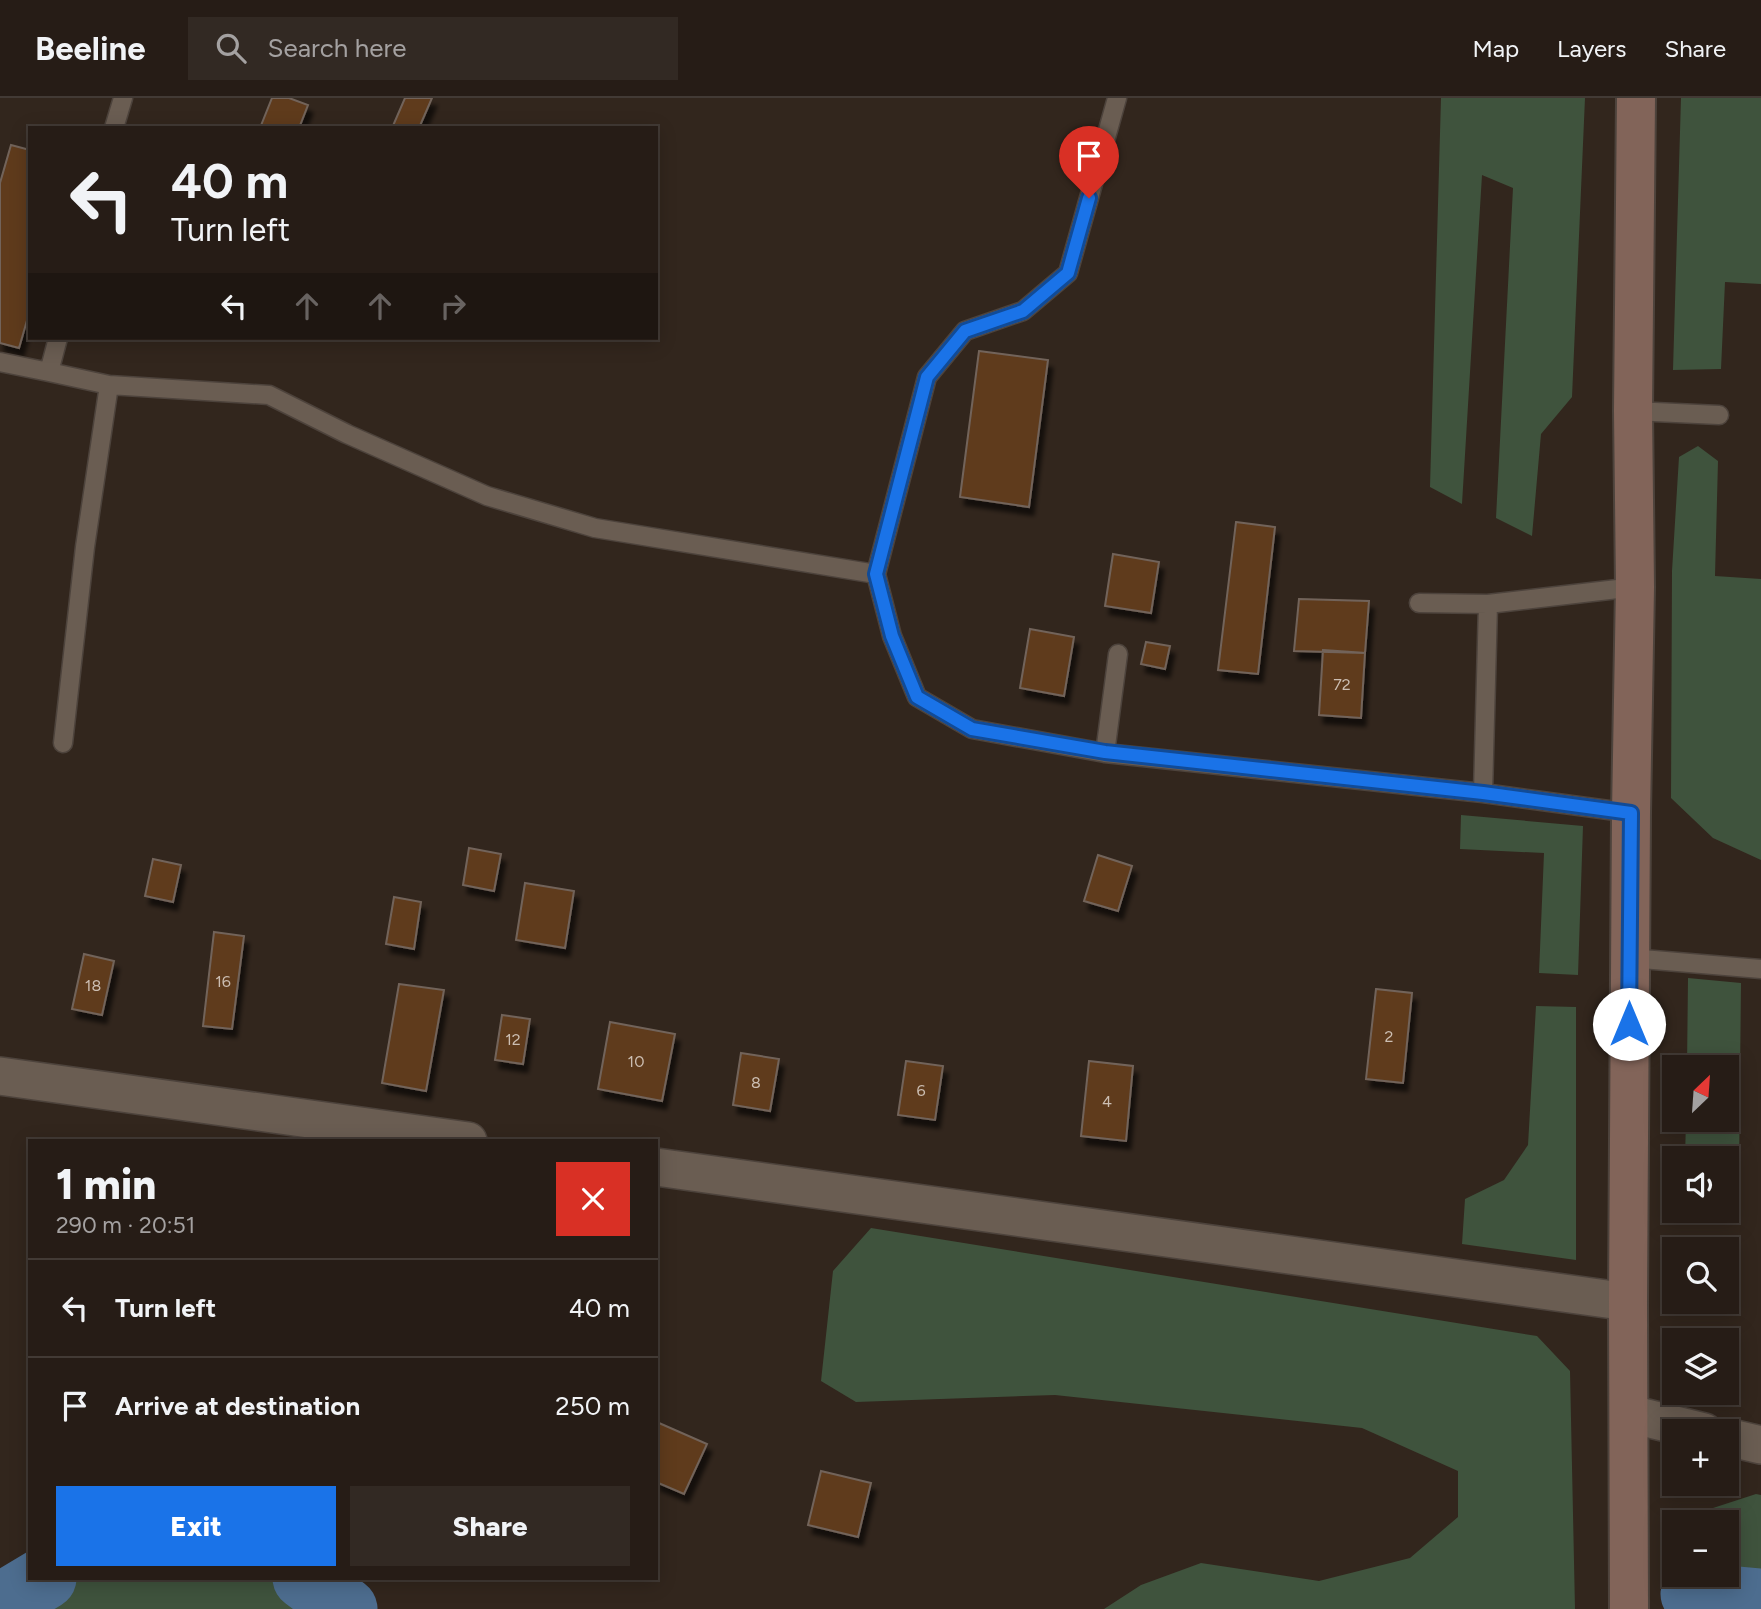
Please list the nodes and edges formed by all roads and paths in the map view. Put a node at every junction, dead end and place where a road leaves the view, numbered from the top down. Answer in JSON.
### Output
{"nodes":[{"id":1,"x":123,"y":98,"type":"edge"},
{"id":2,"x":1117,"y":98,"type":"edge"},
{"id":3,"x":1636,"y":98,"type":"edge"},
{"id":4,"x":115,"y":126,"type":"edge"},
{"id":5,"x":57,"y":340,"type":"edge"},
{"id":6,"x":0,"y":362,"type":"edge"},
{"id":7,"x":49,"y":372,"type":"junction"},
{"id":8,"x":109,"y":385,"type":"junction"},
{"id":9,"x":1633,"y":411,"type":"junction"},
{"id":10,"x":1719,"y":415,"type":"dead end"},
{"id":11,"x":876,"y":574,"type":"junction"},
{"id":12,"x":1635,"y":587,"type":"junction"},
{"id":13,"x":1419,"y":603,"type":"dead end"},
{"id":14,"x":1488,"y":604,"type":"junction"},
{"id":15,"x":1118,"y":654,"type":"dead end"},
{"id":16,"x":63,"y":744,"type":"dead end"},
{"id":17,"x":1105,"y":752,"type":"junction"},
{"id":18,"x":1483,"y":793,"type":"junction"},
{"id":19,"x":1631,"y":813,"type":"junction"},
{"id":20,"x":1630,"y":958,"type":"junction"},
{"id":21,"x":1761,"y":969,"type":"edge"},
{"id":22,"x":0,"y":1076,"type":"edge"},
{"id":23,"x":454,"y":1139,"type":"edge"},
{"id":24,"x":658,"y":1167,"type":"edge"},
{"id":25,"x":1628,"y":1302,"type":"junction"},
{"id":26,"x":1630,"y":1413,"type":"junction"},
{"id":27,"x":1662,"y":1421,"type":"edge"},
{"id":28,"x":1739,"y":1440,"type":"edge"},
{"id":29,"x":1761,"y":1446,"type":"edge"},
{"id":30,"x":1629,"y":1609,"type":"edge"}],
"edges":[{"from":1,"to":4,"type":"lane"},
{"from":2,"to":11,"type":"lane"},
{"from":3,"to":9,"type":"main road"},
{"from":5,"to":7,"type":"lane"},
{"from":6,"to":7,"type":"lane"},
{"from":7,"to":8,"type":"lane"},
{"from":8,"to":11,"type":"lane"},
{"from":8,"to":16,"type":"lane"},
{"from":9,"to":10,"type":"lane"},
{"from":9,"to":12,"type":"main road"},
{"from":11,"to":17,"type":"lane"},
{"from":12,"to":14,"type":"lane"},
{"from":12,"to":19,"type":"main road"},
{"from":13,"to":14,"type":"lane"},
{"from":14,"to":18,"type":"lane"},
{"from":15,"to":17,"type":"lane"},
{"from":17,"to":18,"type":"lane"},
{"from":18,"to":19,"type":"lane"},
{"from":19,"to":20,"type":"main road"},
{"from":20,"to":21,"type":"lane"},
{"from":20,"to":25,"type":"main road"},
{"from":22,"to":23,"type":"street"},
{"from":24,"to":25,"type":"street"},
{"from":25,"to":26,"type":"main road"},
{"from":26,"to":27,"type":"street"},
{"from":26,"to":30,"type":"main road"},
{"from":28,"to":29,"type":"street"}]}
